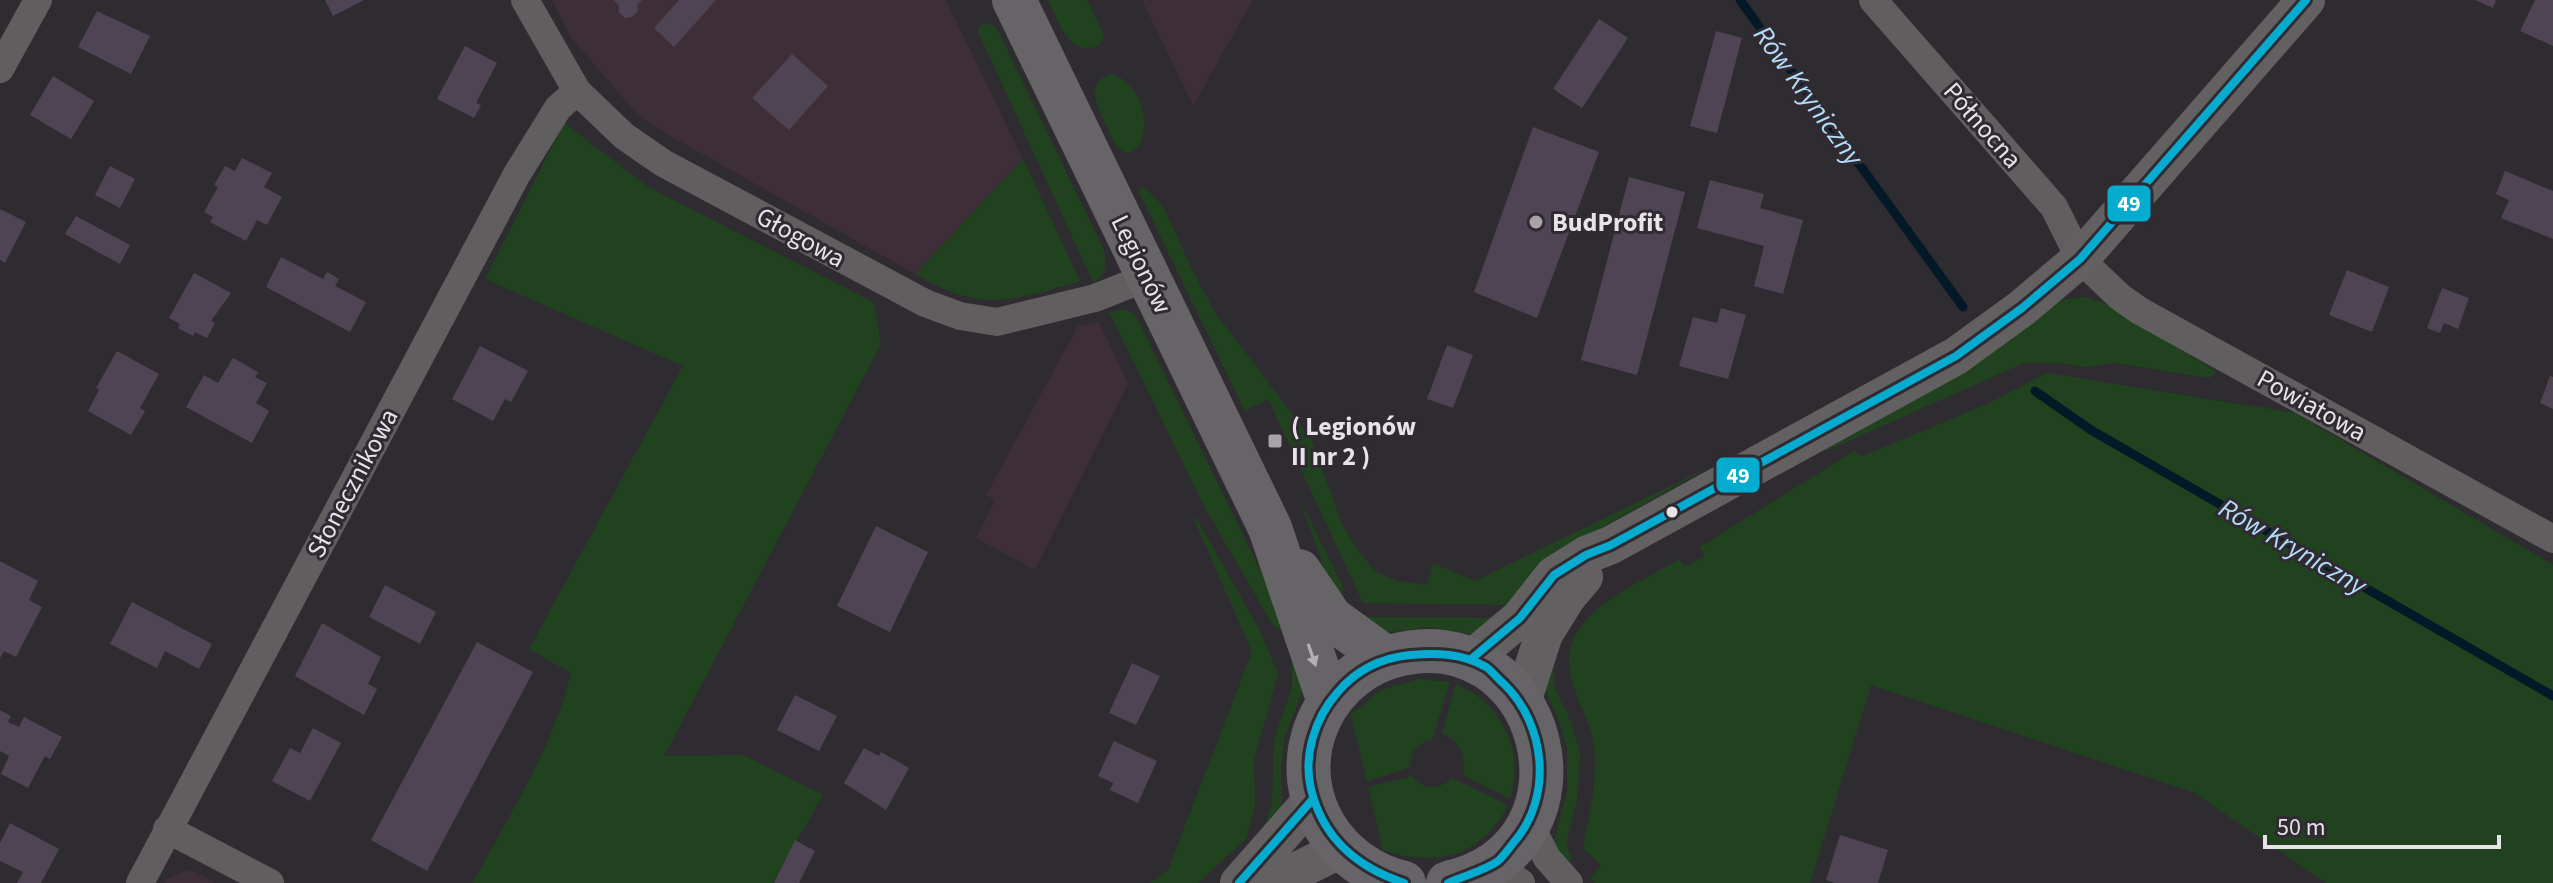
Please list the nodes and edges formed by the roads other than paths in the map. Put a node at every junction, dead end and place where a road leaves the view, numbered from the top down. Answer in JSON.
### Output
{"nodes":[{"id":1,"x":38,"y":0,"type":"edge"},
{"id":2,"x":525,"y":0,"type":"edge"},
{"id":3,"x":1014,"y":0,"type":"edge"},
{"id":4,"x":1873,"y":0,"type":"edge"},
{"id":5,"x":2306,"y":0,"type":"edge"},
{"id":6,"x":0,"y":69,"type":"edge"},
{"id":7,"x":577,"y":91,"type":"junction"},
{"id":8,"x":2080,"y":259,"type":"junction"},
{"id":9,"x":1148,"y":277,"type":"junction"},
{"id":10,"x":1270,"y":528,"type":"junction"},
{"id":11,"x":2553,"y":539,"type":"edge"},
{"id":12,"x":1611,"y":545,"type":"junction"},
{"id":13,"x":1386,"y":658,"type":"junction"},
{"id":14,"x":1470,"y":660,"type":"junction"},
{"id":15,"x":1329,"y":702,"type":"junction"},
{"id":16,"x":1522,"y":702,"type":"junction"},
{"id":17,"x":1313,"y":799,"type":"junction"},
{"id":18,"x":1529,"y":823,"type":"junction"},
{"id":19,"x":167,"y":829,"type":"junction"},
{"id":20,"x":1341,"y":849,"type":"junction"},
{"id":21,"x":1508,"y":873,"type":"edge"},
{"id":22,"x":1385,"y":880,"type":"edge"},
{"id":23,"x":140,"y":883,"type":"edge"},
{"id":24,"x":270,"y":883,"type":"edge"},
{"id":25,"x":1239,"y":883,"type":"edge"},
{"id":26,"x":1273,"y":883,"type":"edge"},
{"id":27,"x":1448,"y":883,"type":"edge"},
{"id":28,"x":1569,"y":883,"type":"edge"}],
"edges":[{"from":1,"to":6,"type":"street"},
{"from":2,"to":7,"type":"street","name":"Głogowa"},
{"from":3,"to":9,"type":"highway","name":"Legionów"},
{"from":4,"to":8,"type":"street","name":"Północna"},
{"from":5,"to":8,"type":"main road"},
{"from":7,"to":9,"type":"street","name":"Głogowa"},
{"from":7,"to":19,"type":"street","name":"Słonecznikowa"},
{"from":8,"to":11,"type":"street","name":"Powiatowa"},
{"from":8,"to":12,"type":"main road"},
{"from":9,"to":10,"type":"highway","name":"Legionów"},
{"from":10,"to":13,"type":"highway","name":"Legionów"},
{"from":10,"to":15,"type":"highway","name":"Legionów","one_way":true},
{"from":12,"to":14,"type":"main road"},
{"from":12,"to":16,"type":"main road"},
{"from":13,"to":14,"type":"highway"},
{"from":13,"to":15,"type":"highway"},
{"from":14,"to":16,"type":"highway"},
{"from":15,"to":17,"type":"highway"},
{"from":16,"to":18,"type":"highway"},
{"from":17,"to":20,"type":"highway"},
{"from":17,"to":25,"type":"main road"},
{"from":18,"to":21,"type":"highway"},
{"from":18,"to":28,"type":"street"},
{"from":19,"to":23,"type":"street","name":"Słonecznikowa"},
{"from":19,"to":24,"type":"street"},
{"from":20,"to":22,"type":"highway"},
{"from":20,"to":26,"type":"main road"},
{"from":21,"to":27,"type":"highway"}]}
